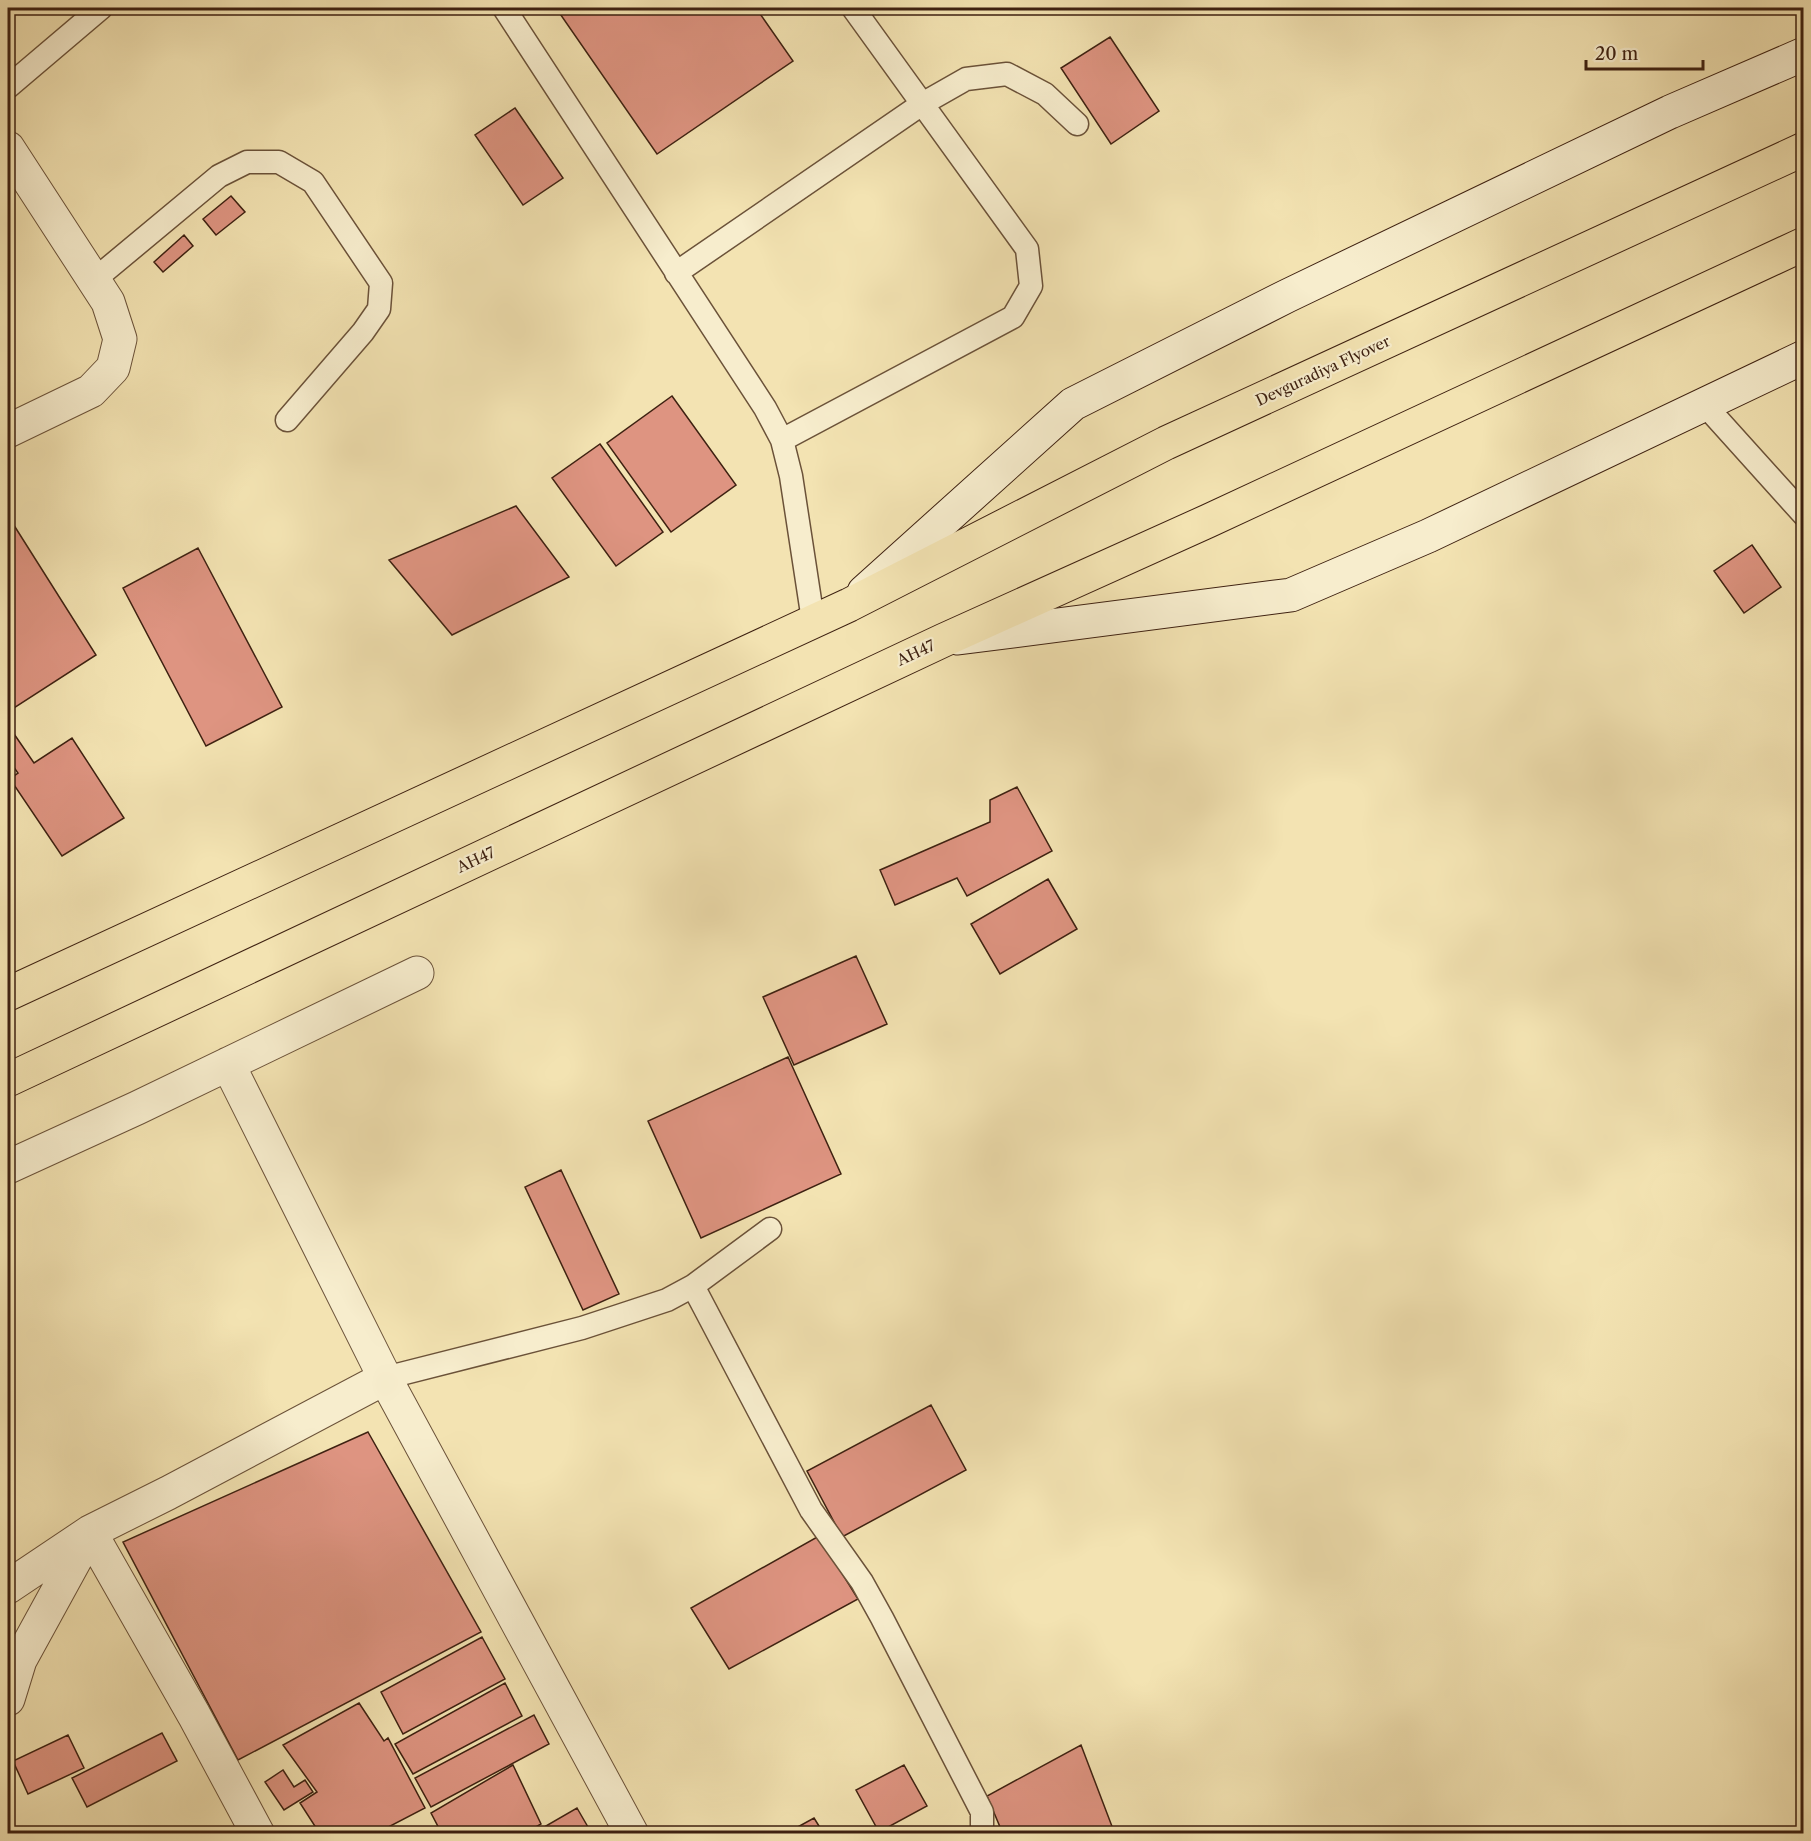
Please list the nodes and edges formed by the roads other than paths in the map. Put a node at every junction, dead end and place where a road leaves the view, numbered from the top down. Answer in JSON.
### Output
{"nodes":[{"id":1,"x":101,"y":8,"type":"edge"},
{"id":2,"x":504,"y":8,"type":"edge"},
{"id":3,"x":854,"y":8,"type":"edge"},
{"id":4,"x":1803,"y":54,"type":"edge"},
{"id":5,"x":8,"y":87,"type":"edge"},
{"id":6,"x":922,"y":104,"type":"junction"},
{"id":7,"x":1077,"y":124,"type":"dead end"},
{"id":8,"x":8,"y":148,"type":"edge"},
{"id":9,"x":1803,"y":149,"type":"edge"},
{"id":10,"x":1803,"y":244,"type":"edge"},
{"id":11,"x":676,"y":273,"type":"junction"},
{"id":12,"x":94,"y":280,"type":"junction"},
{"id":13,"x":1803,"y":357,"type":"edge"},
{"id":14,"x":1704,"y":404,"type":"junction"},
{"id":15,"x":287,"y":420,"type":"dead end"},
{"id":16,"x":8,"y":431,"type":"edge"},
{"id":17,"x":782,"y":440,"type":"junction"},
{"id":18,"x":1803,"y":515,"type":"edge"},
{"id":19,"x":849,"y":605,"type":"junction"},
{"id":20,"x":813,"y":620,"type":"junction"},
{"id":21,"x":944,"y":640,"type":"junction"},
{"id":22,"x":417,"y":973,"type":"dead end"},
{"id":23,"x":8,"y":994,"type":"edge"},
{"id":24,"x":228,"y":1064,"type":"junction"},
{"id":25,"x":8,"y":1080,"type":"edge"},
{"id":26,"x":8,"y":1167,"type":"edge"},
{"id":27,"x":770,"y":1229,"type":"dead end"},
{"id":28,"x":693,"y":1286,"type":"junction"},
{"id":29,"x":385,"y":1378,"type":"junction"},
{"id":30,"x":90,"y":1532,"type":"junction"},
{"id":31,"x":8,"y":1587,"type":"edge"},
{"id":32,"x":8,"y":1699,"type":"edge"},
{"id":33,"x":258,"y":1833,"type":"edge"},
{"id":34,"x":632,"y":1833,"type":"edge"},
{"id":35,"x":981,"y":1833,"type":"edge"}],
"edges":[{"from":1,"to":5,"type":"lane"},
{"from":2,"to":11,"type":"lane"},
{"from":3,"to":6,"type":"lane"},
{"from":4,"to":19,"type":"street"},
{"from":6,"to":7,"type":"lane"},
{"from":6,"to":11,"type":"lane"},
{"from":6,"to":17,"type":"lane"},
{"from":8,"to":12,"type":"street"},
{"from":9,"to":19,"type":"highway","name":"Devguradiya Flyover"},
{"from":10,"to":21,"type":"highway"},
{"from":11,"to":17,"type":"lane"},
{"from":12,"to":15,"type":"lane"},
{"from":12,"to":16,"type":"street"},
{"from":13,"to":14,"type":"street"},
{"from":14,"to":18,"type":"lane"},
{"from":14,"to":21,"type":"street"},
{"from":17,"to":20,"type":"lane"},
{"from":19,"to":20,"type":"highway"},
{"from":20,"to":23,"type":"highway"},
{"from":21,"to":25,"type":"highway","name":"AH47"},
{"from":22,"to":24,"type":"street"},
{"from":24,"to":26,"type":"street"},
{"from":24,"to":29,"type":"street"},
{"from":27,"to":28,"type":"lane"},
{"from":28,"to":29,"type":"lane"},
{"from":28,"to":35,"type":"lane"},
{"from":29,"to":30,"type":"street"},
{"from":29,"to":34,"type":"street"},
{"from":30,"to":31,"type":"street"},
{"from":30,"to":32,"type":"street"},
{"from":30,"to":33,"type":"street"}]}
